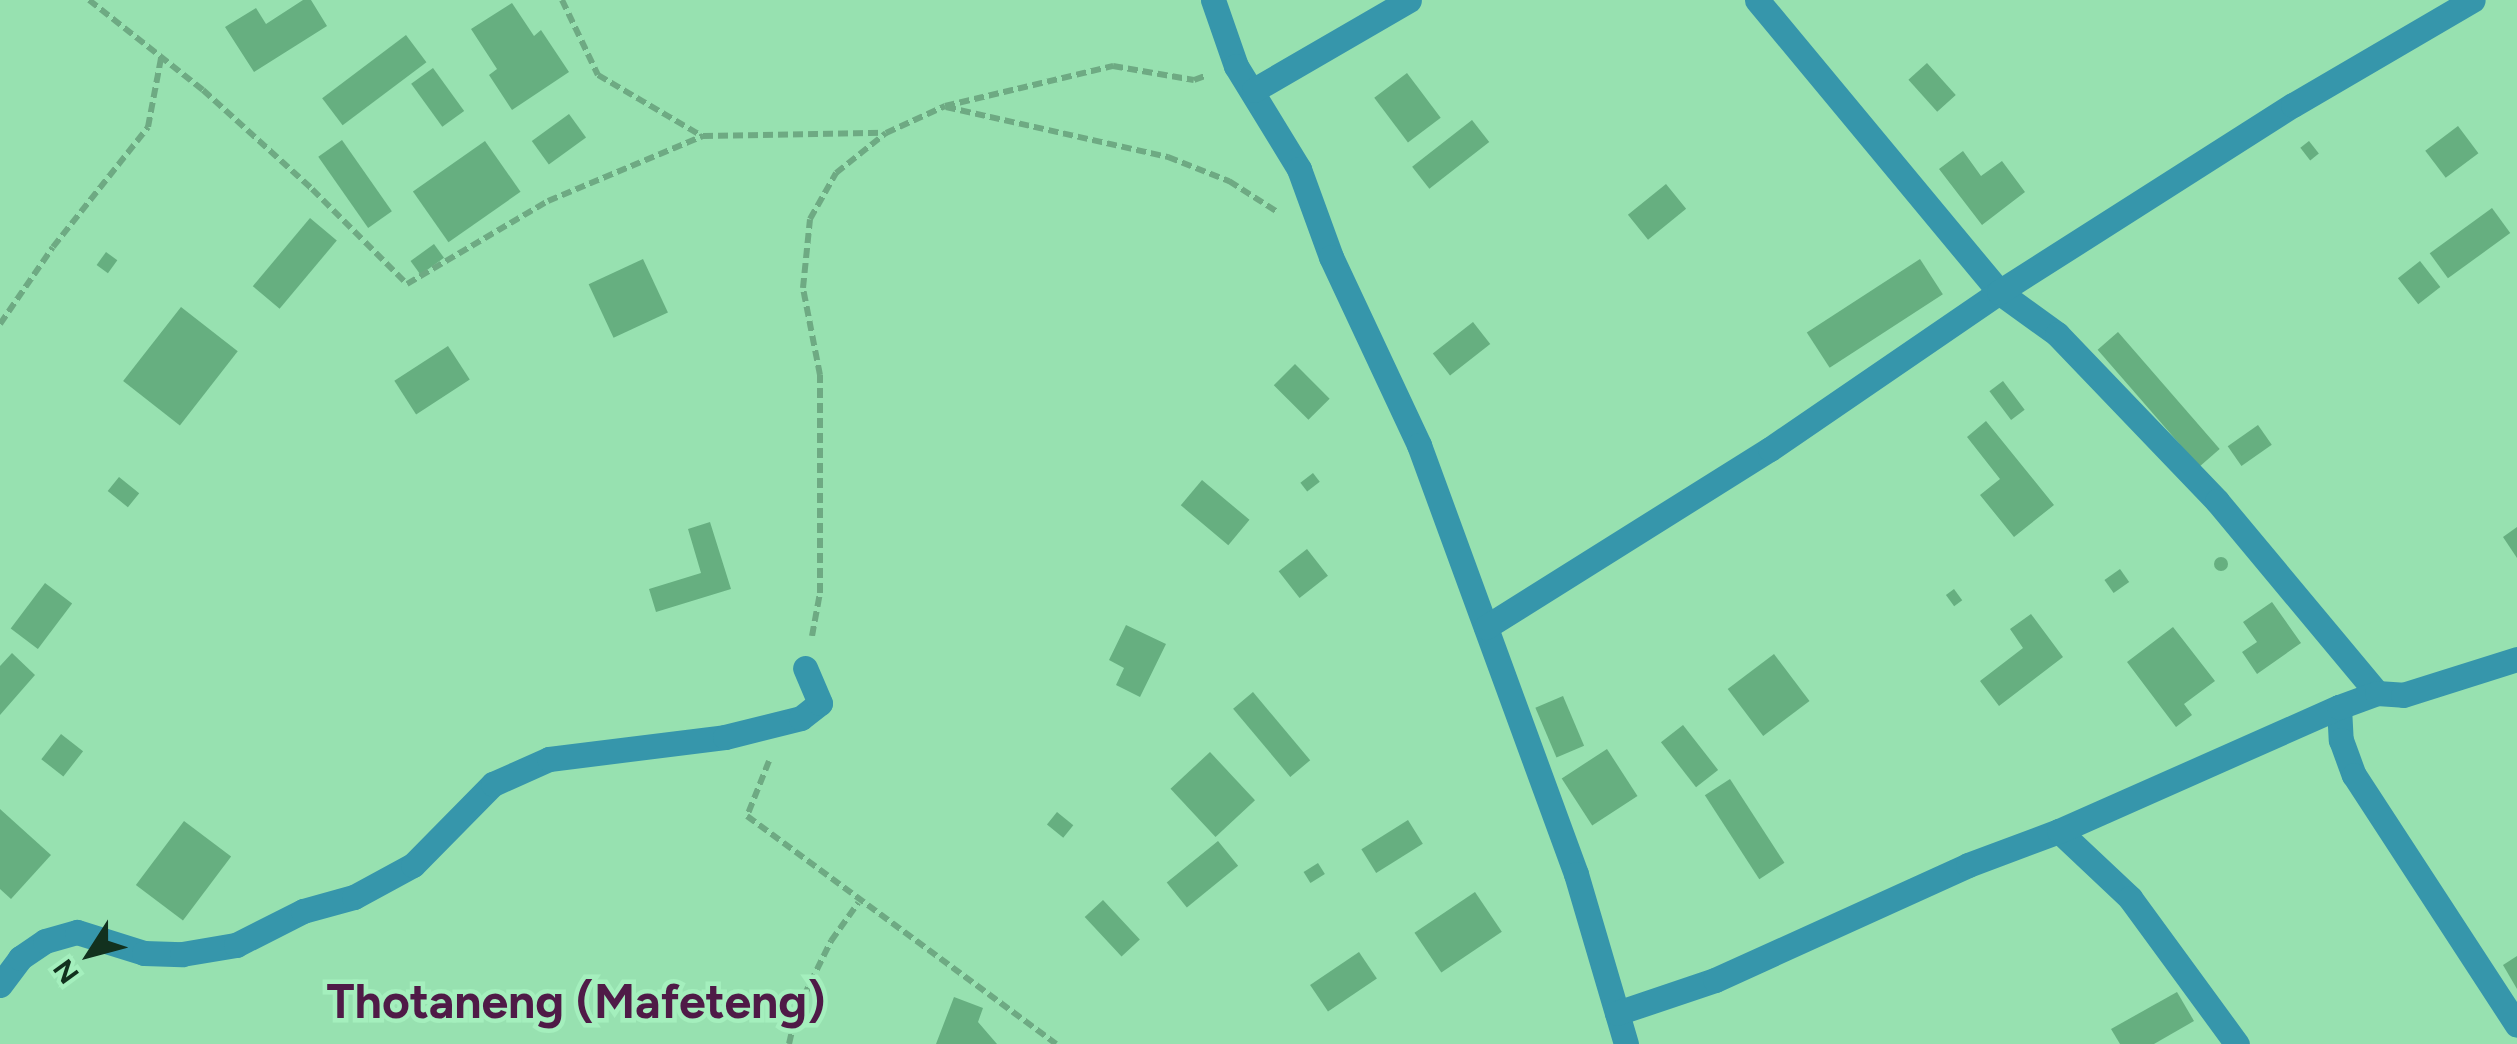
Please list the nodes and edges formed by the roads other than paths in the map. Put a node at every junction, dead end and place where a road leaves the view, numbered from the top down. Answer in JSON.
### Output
{"nodes":[{"id":1,"x":1213,"y":0,"type":"edge"},
{"id":2,"x":1409,"y":0,"type":"edge"},
{"id":3,"x":1758,"y":0,"type":"edge"},
{"id":4,"x":2473,"y":0,"type":"edge"},
{"id":5,"x":1254,"y":90,"type":"junction"},
{"id":6,"x":1999,"y":292,"type":"junction"},
{"id":7,"x":1486,"y":626,"type":"junction"},
{"id":8,"x":2517,"y":659,"type":"edge"},
{"id":9,"x":805,"y":668,"type":"road end"},
{"id":10,"x":2377,"y":693,"type":"junction"},
{"id":11,"x":2339,"y":707,"type":"junction"},
{"id":12,"x":2059,"y":831,"type":"junction"},
{"id":13,"x":0,"y":986,"type":"edge"},
{"id":14,"x":1617,"y":1013,"type":"junction"},
{"id":15,"x":2517,"y":1024,"type":"edge"},
{"id":16,"x":1626,"y":1044,"type":"edge"},
{"id":17,"x":2236,"y":1044,"type":"edge"}],
"edges":[{"from":1,"to":5,"type":"street"},
{"from":2,"to":5,"type":"street"},
{"from":3,"to":6,"type":"street"},
{"from":4,"to":6,"type":"street"},
{"from":5,"to":7,"type":"street"},
{"from":6,"to":7,"type":"street"},
{"from":6,"to":10,"type":"street"},
{"from":7,"to":14,"type":"street"},
{"from":8,"to":10,"type":"street"},
{"from":9,"to":13,"type":"street"},
{"from":10,"to":11,"type":"street"},
{"from":11,"to":12,"type":"street"},
{"from":11,"to":15,"type":"street"},
{"from":12,"to":14,"type":"street"},
{"from":12,"to":17,"type":"street"},
{"from":14,"to":16,"type":"street"}]}
